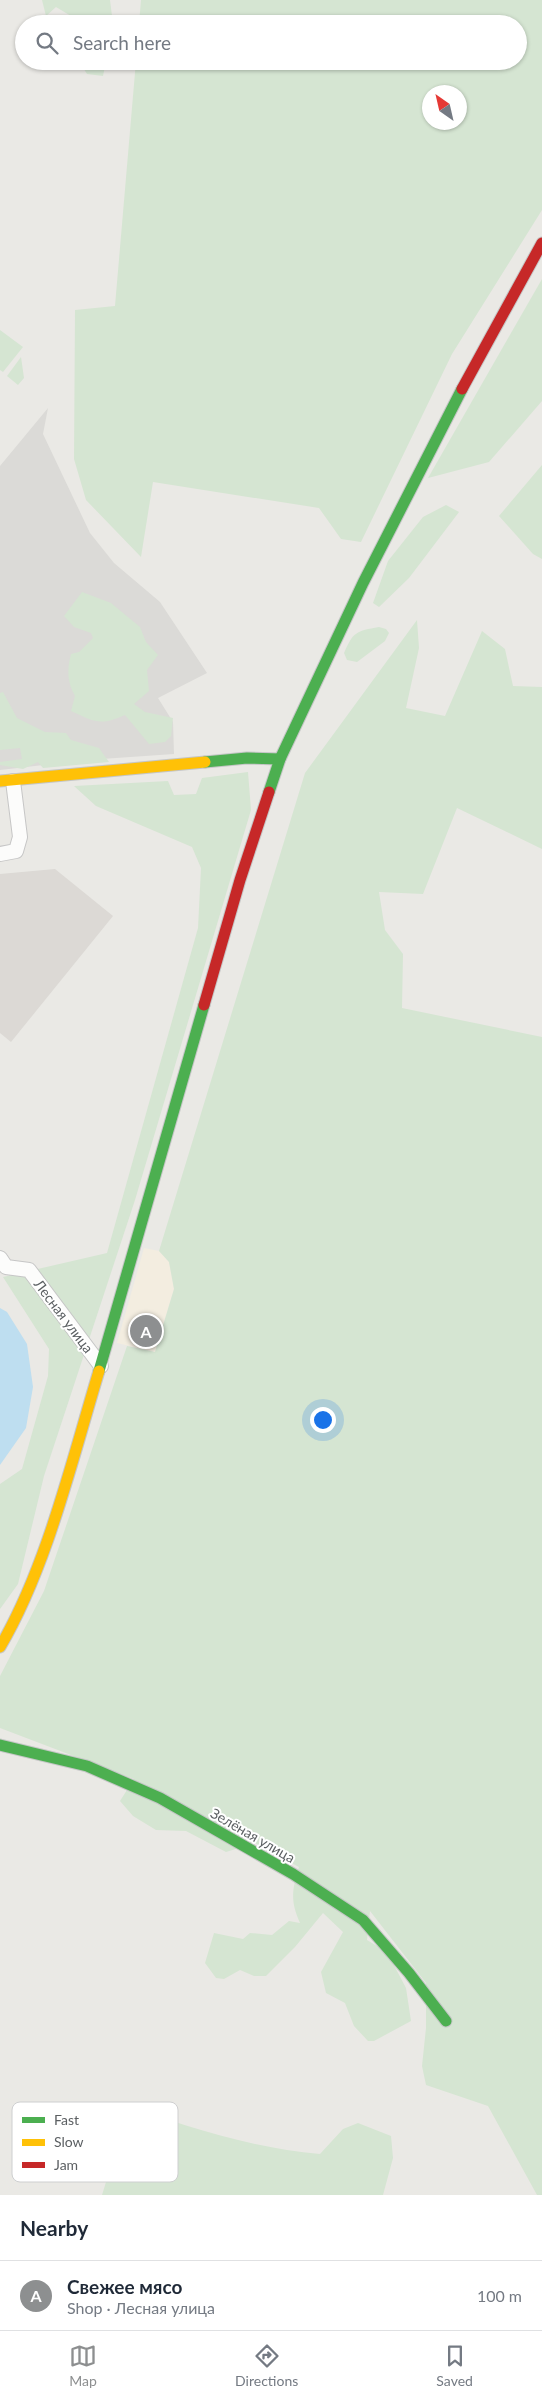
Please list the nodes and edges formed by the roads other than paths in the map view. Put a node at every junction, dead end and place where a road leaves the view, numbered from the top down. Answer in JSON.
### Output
{"nodes":[{"id":1,"x":542,"y":243,"type":"edge"},
{"id":2,"x":280,"y":759,"type":"junction"},
{"id":3,"x":7,"y":781,"type":"edge"},
{"id":4,"x":0,"y":854,"type":"edge"},
{"id":5,"x":0,"y":1258,"type":"edge"},
{"id":6,"x":101,"y":1366,"type":"junction"},
{"id":7,"x":0,"y":1647,"type":"edge"},
{"id":8,"x":0,"y":1745,"type":"edge"},
{"id":9,"x":446,"y":2022,"type":"dead end"}],
"edges":[{"from":1,"to":2,"type":"street"},
{"from":2,"to":3,"type":"street"},
{"from":2,"to":6,"type":"street"},
{"from":3,"to":4,"type":"street"},
{"from":5,"to":6,"type":"street","name":"Лесная улица"},
{"from":6,"to":7,"type":"street"},
{"from":8,"to":9,"type":"street","name":"Зелёная улица"}]}
